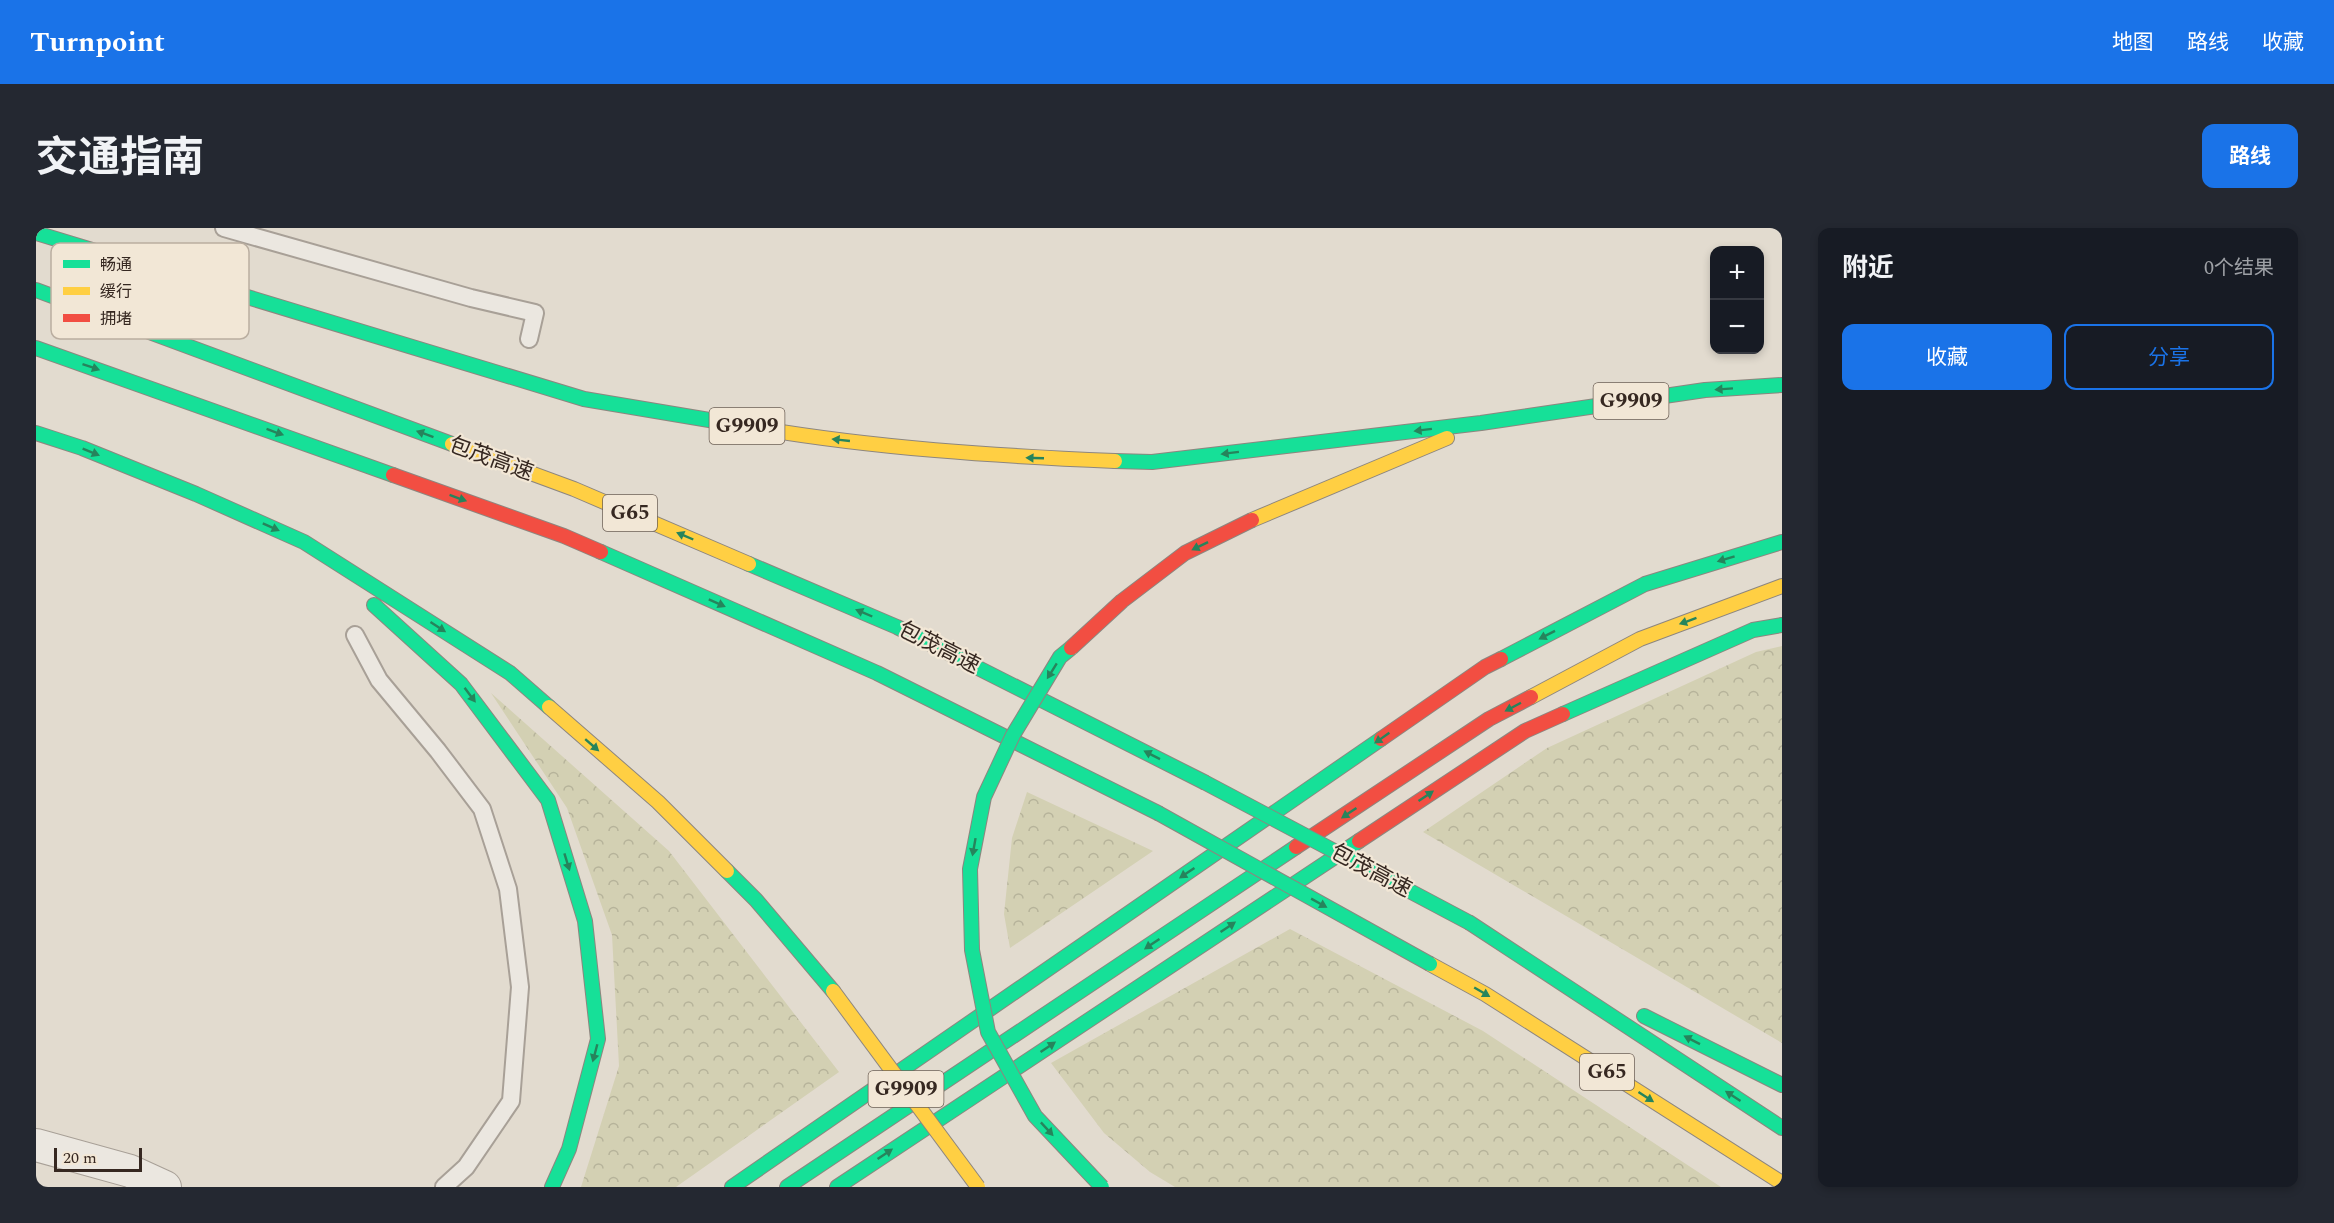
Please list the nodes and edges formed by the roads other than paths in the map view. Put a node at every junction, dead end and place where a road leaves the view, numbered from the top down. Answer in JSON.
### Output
{"nodes":[{"id":1,"x":224,"y":228,"type":"edge"},
{"id":2,"x":36,"y":233,"type":"edge"},
{"id":3,"x":69,"y":243,"type":"edge"},
{"id":4,"x":36,"y":290,"type":"edge"},
{"id":5,"x":51,"y":296,"type":"edge"},
{"id":6,"x":249,"y":298,"type":"edge"},
{"id":7,"x":168,"y":339,"type":"edge"},
{"id":8,"x":529,"y":339,"type":"dead end"},
{"id":9,"x":36,"y":348,"type":"edge"},
{"id":10,"x":1782,"y":385,"type":"edge"},
{"id":11,"x":1481,"y":423,"type":"junction"},
{"id":12,"x":36,"y":432,"type":"edge"},
{"id":13,"x":304,"y":542,"type":"junction"},
{"id":14,"x":1782,"y":542,"type":"edge"},
{"id":15,"x":1782,"y":586,"type":"edge"},
{"id":16,"x":1782,"y":625,"type":"edge"},
{"id":17,"x":355,"y":636,"type":"dead end"},
{"id":18,"x":1509,"y":949,"type":"junction"},
{"id":19,"x":1614,"y":1001,"type":"dead end"},
{"id":20,"x":1635,"y":1011,"type":"dead end"},
{"id":21,"x":1782,"y":1085,"type":"edge"},
{"id":22,"x":1782,"y":1128,"type":"edge"},
{"id":23,"x":36,"y":1144,"type":"edge"},
{"id":24,"x":1782,"y":1183,"type":"edge"},
{"id":25,"x":165,"y":1187,"type":"edge"},
{"id":26,"x":444,"y":1187,"type":"edge"},
{"id":27,"x":552,"y":1187,"type":"edge"},
{"id":28,"x":732,"y":1187,"type":"edge"},
{"id":29,"x":788,"y":1187,"type":"edge"},
{"id":30,"x":837,"y":1187,"type":"edge"},
{"id":31,"x":978,"y":1187,"type":"edge"},
{"id":32,"x":1102,"y":1187,"type":"edge"}],
"edges":[{"from":1,"to":8,"type":"lane"},
{"from":3,"to":2,"type":"highway","number":"G9909","one_way":true},
{"from":5,"to":4,"type":"highway","name":"包茂高速","number":"G65","one_way":true,"bridge":true},
{"from":11,"to":6,"type":"highway","number":"G9909","one_way":true},
{"from":18,"to":7,"type":"highway","name":"包茂高速","number":"G65","one_way":true,"bridge":true},
{"from":9,"to":24,"type":"highway","number":"G65","one_way":true,"bridge":true},
{"from":10,"to":11,"type":"highway","number":"G9909","one_way":true},
{"from":11,"to":32,"type":"highway","one_way":true,"bridge":true},
{"from":12,"to":13,"type":"highway","number":"G9909","one_way":true},
{"from":13,"to":27,"type":"highway","one_way":true},
{"from":13,"to":31,"type":"highway","number":"G9909","one_way":true,"bridge":true},
{"from":14,"to":28,"type":"highway","one_way":true},
{"from":15,"to":29,"type":"highway","one_way":true},
{"from":30,"to":16,"type":"highway","one_way":true},
{"from":17,"to":26,"type":"lane"},
{"from":18,"to":19,"type":"highway"},
{"from":22,"to":18,"type":"highway","name":"包茂高速","number":"G65","one_way":true},
{"from":21,"to":20,"type":"highway","one_way":true},
{"from":23,"to":25,"type":"street"}]}
